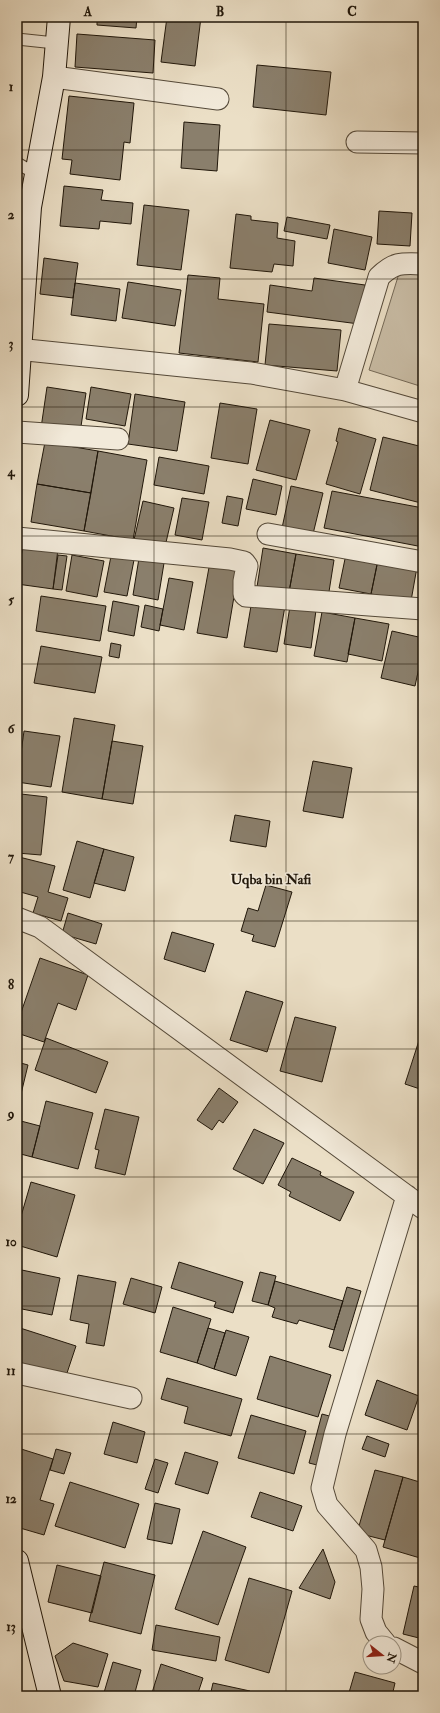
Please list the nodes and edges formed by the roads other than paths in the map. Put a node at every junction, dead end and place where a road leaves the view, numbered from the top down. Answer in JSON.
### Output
{"nodes":[{"id":1,"x":59,"y":17,"type":"edge"},
{"id":2,"x":17,"y":39,"type":"edge"},
{"id":3,"x":55,"y":44,"type":"junction"},
{"id":4,"x":54,"y":77,"type":"junction"},
{"id":5,"x":218,"y":99,"type":"dead end"},
{"id":6,"x":357,"y":142,"type":"dead end"},
{"id":7,"x":423,"y":143,"type":"edge"},
{"id":8,"x":17,"y":163,"type":"edge"},
{"id":9,"x":36,"y":174,"type":"junction"},
{"id":10,"x":24,"y":207,"type":"edge"},
{"id":11,"x":423,"y":264,"type":"edge"},
{"id":12,"x":19,"y":350,"type":"edge"},
{"id":13,"x":345,"y":390,"type":"junction"},
{"id":14,"x":17,"y":395,"type":"edge"},
{"id":15,"x":423,"y":412,"type":"edge"},
{"id":16,"x":17,"y":432,"type":"edge"},
{"id":17,"x":118,"y":439,"type":"dead end"},
{"id":18,"x":268,"y":534,"type":"dead end"},
{"id":19,"x":17,"y":538,"type":"edge"},
{"id":20,"x":423,"y":562,"type":"edge"},
{"id":21,"x":423,"y":609,"type":"edge"},
{"id":22,"x":17,"y":918,"type":"edge"},
{"id":23,"x":407,"y":1196,"type":"junction"},
{"id":24,"x":423,"y":1208,"type":"edge"},
{"id":25,"x":17,"y":1373,"type":"edge"},
{"id":26,"x":131,"y":1398,"type":"dead end"},
{"id":27,"x":17,"y":1561,"type":"edge"},
{"id":28,"x":378,"y":1635,"type":"edge"},
{"id":29,"x":402,"y":1652,"type":"edge"},
{"id":30,"x":423,"y":1663,"type":"edge"},
{"id":31,"x":50,"y":1696,"type":"edge"}],
"edges":[{"from":1,"to":3,"type":"main road"},
{"from":2,"to":3,"type":"lane"},
{"from":3,"to":4,"type":"main road"},
{"from":4,"to":5,"type":"street"},
{"from":4,"to":9,"type":"main road"},
{"from":6,"to":7,"type":"street"},
{"from":8,"to":9,"type":"lane"},
{"from":9,"to":10,"type":"main road"},
{"from":10,"to":12,"type":"main road"},
{"from":11,"to":13,"type":"street"},
{"from":12,"to":13,"type":"street"},
{"from":12,"to":14,"type":"main road"},
{"from":13,"to":15,"type":"street"},
{"from":16,"to":17,"type":"street"},
{"from":18,"to":20,"type":"street"},
{"from":19,"to":21,"type":"street"},
{"from":22,"to":23,"type":"street"},
{"from":23,"to":24,"type":"street"},
{"from":23,"to":28,"type":"street"},
{"from":25,"to":26,"type":"street"},
{"from":27,"to":31,"type":"main road"},
{"from":29,"to":30,"type":"street"}]}
